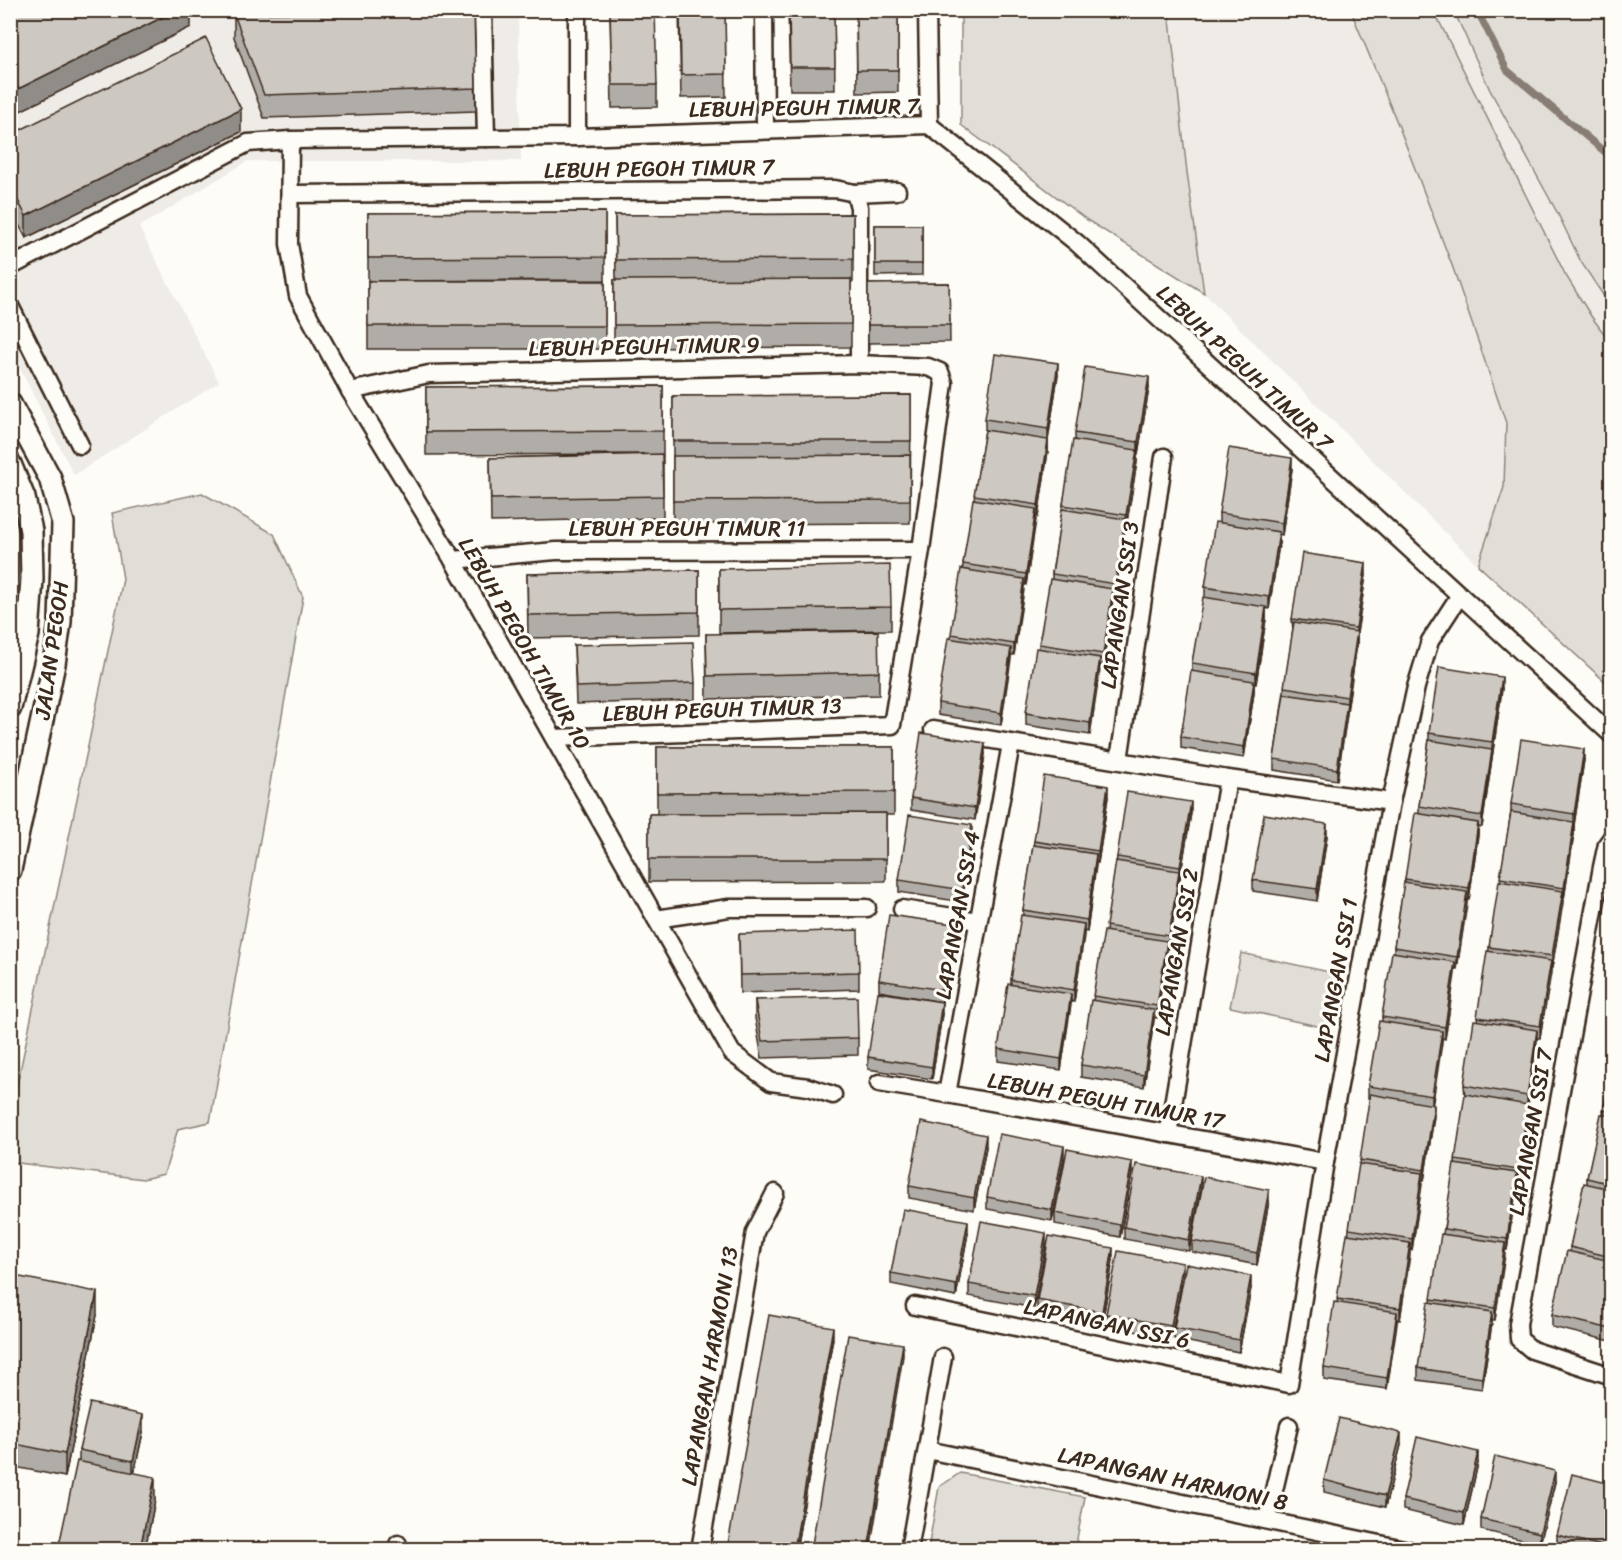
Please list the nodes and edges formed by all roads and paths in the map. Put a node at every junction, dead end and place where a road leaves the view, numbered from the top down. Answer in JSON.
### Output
{"nodes":[{"id":1,"x":483,"y":10,"type":"edge"},
{"id":2,"x":577,"y":10,"type":"edge"},
{"id":3,"x":764,"y":10,"type":"edge"},
{"id":4,"x":927,"y":10,"type":"edge"},
{"id":5,"x":929,"y":124,"type":"junction"},
{"id":6,"x":765,"y":129,"type":"junction"},
{"id":7,"x":577,"y":136,"type":"junction"},
{"id":8,"x":486,"y":138,"type":"junction"},
{"id":9,"x":290,"y":140,"type":"junction"},
{"id":10,"x":897,"y":191,"type":"dead end"},
{"id":11,"x":855,"y":193,"type":"junction"},
{"id":12,"x":291,"y":194,"type":"junction"},
{"id":13,"x":10,"y":267,"type":"edge"},
{"id":14,"x":10,"y":306,"type":"edge"},
{"id":15,"x":859,"y":364,"type":"junction"},
{"id":16,"x":350,"y":391,"type":"junction"},
{"id":17,"x":10,"y":404,"type":"edge"},
{"id":18,"x":80,"y":445,"type":"dead end"},
{"id":19,"x":1164,"y":457,"type":"dead end"},
{"id":20,"x":10,"y":464,"type":"edge"},
{"id":21,"x":921,"y":550,"type":"junction"},
{"id":22,"x":453,"y":560,"type":"junction"},
{"id":23,"x":1460,"y":595,"type":"junction"},
{"id":24,"x":10,"y":708,"type":"edge"},
{"id":25,"x":933,"y":730,"type":"dead end"},
{"id":26,"x":1611,"y":735,"type":"edge"},
{"id":27,"x":554,"y":738,"type":"junction"},
{"id":28,"x":1011,"y":744,"type":"junction"},
{"id":29,"x":1119,"y":760,"type":"junction"},
{"id":30,"x":1228,"y":779,"type":"junction"},
{"id":31,"x":1391,"y":802,"type":"junction"},
{"id":32,"x":1611,"y":837,"type":"edge"},
{"id":33,"x":10,"y":870,"type":"edge"},
{"id":34,"x":867,"y":908,"type":"dead end"},
{"id":35,"x":902,"y":909,"type":"dead end"},
{"id":36,"x":656,"y":919,"type":"junction"},
{"id":37,"x":978,"y":921,"type":"junction"},
{"id":38,"x":879,"y":1083,"type":"dead end"},
{"id":39,"x":947,"y":1094,"type":"junction"},
{"id":40,"x":832,"y":1095,"type":"dead end"},
{"id":41,"x":1168,"y":1134,"type":"junction"},
{"id":42,"x":1324,"y":1162,"type":"junction"},
{"id":43,"x":774,"y":1193,"type":"dead end"},
{"id":44,"x":915,"y":1306,"type":"dead end"},
{"id":45,"x":943,"y":1357,"type":"dead end"},
{"id":46,"x":1611,"y":1376,"type":"edge"},
{"id":47,"x":1289,"y":1384,"type":"joint"},
{"id":48,"x":1289,"y":1426,"type":"dead end"},
{"id":49,"x":927,"y":1450,"type":"junction"},
{"id":50,"x":1267,"y":1520,"type":"junction"},
{"id":51,"x":700,"y":1550,"type":"edge"},
{"id":52,"x":909,"y":1550,"type":"edge"},
{"id":53,"x":1409,"y":1550,"type":"edge"}],
"edges":[{"from":1,"to":8,"type":"street"},
{"from":2,"to":7,"type":"street"},
{"from":3,"to":6,"type":"street"},
{"from":4,"to":5,"type":"street"},
{"from":5,"to":6,"type":"street","name":"LEBUH PEGUH TIMUR 7"},
{"from":5,"to":23,"type":"street","name":"LEBUH PEGUH TIMUR 7"},
{"from":6,"to":7,"type":"street","name":"LEBUH PEGUH TIMUR 7"},
{"from":7,"to":8,"type":"street","name":"LEBUH PEGUH TIMUR 7"},
{"from":8,"to":9,"type":"street","name":"LEBUH PEGUH TIMUR 7"},
{"from":9,"to":12,"type":"street","name":"LEBUH PEGOH TIMUR 10"},
{"from":9,"to":13,"type":"street","name":"LEBUH PEGUH TIMUR 7"},
{"from":10,"to":11,"type":"street","name":"LEBUH PEGOH TIMUR 7"},
{"from":11,"to":12,"type":"street","name":"LEBUH PEGOH TIMUR 7"},
{"from":11,"to":15,"type":"street"},
{"from":12,"to":16,"type":"street","name":"LEBUH PEGOH TIMUR 10"},
{"from":14,"to":18,"type":"street"},
{"from":15,"to":16,"type":"street","name":"LEBUH PEGUH TIMUR 9"},
{"from":15,"to":21,"type":"street","name":"LEBUH PEGUH TIMUR 9"},
{"from":16,"to":22,"type":"street","name":"LEBUH PEGOH TIMUR 10"},
{"from":17,"to":33,"type":"street","name":"JALAN PEGOH"},
{"from":19,"to":29,"type":"street","name":"LAPANGAN SSI 3"},
{"from":20,"to":24,"type":"street"},
{"from":21,"to":22,"type":"street","name":"LEBUH PEGUH TIMUR 11"},
{"from":21,"to":27,"type":"street","name":"LEBUH PEGUH TIMUR 13"},
{"from":22,"to":27,"type":"street","name":"LEBUH PEGOH TIMUR 10"},
{"from":23,"to":26,"type":"street","name":"LEBUH PEGUH TIMUR 7"},
{"from":23,"to":31,"type":"street","name":"LAPANGAN SSI 1"},
{"from":25,"to":28,"type":"street"},
{"from":27,"to":36,"type":"street","name":"LEBUH PEGOH TIMUR 10"},
{"from":28,"to":29,"type":"street"},
{"from":28,"to":37,"type":"street","name":"LAPANGAN SSI 4"},
{"from":29,"to":30,"type":"street"},
{"from":30,"to":31,"type":"street"},
{"from":30,"to":41,"type":"street","name":"LAPANGAN SSI 2"},
{"from":31,"to":42,"type":"street","name":"LAPANGAN SSI 1"},
{"from":32,"to":46,"type":"street","name":"LAPANGAN SSI 7"},
{"from":34,"to":36,"type":"street"},
{"from":35,"to":37,"type":"street"},
{"from":36,"to":40,"type":"street","name":"LEBUH PEGOH TIMUR 10"},
{"from":37,"to":39,"type":"street","name":"LAPANGAN SSI 4"},
{"from":38,"to":39,"type":"street","name":"LEBUH PEGUH TIMUR 17"},
{"from":39,"to":41,"type":"street","name":"LEBUH PEGUH TIMUR 17"},
{"from":41,"to":42,"type":"street","name":"LEBUH PEGUH TIMUR 17"},
{"from":42,"to":47,"type":"street","name":"LAPANGAN SSI 1"},
{"from":43,"to":51,"type":"street","name":"LAPANGAN HARMONI 13"},
{"from":44,"to":47,"type":"street","name":"LAPANGAN SSI 6"},
{"from":45,"to":49,"type":"street"},
{"from":48,"to":50,"type":"street"},
{"from":49,"to":50,"type":"street","name":"LAPANGAN HARMONI 8"},
{"from":49,"to":52,"type":"street"},
{"from":50,"to":53,"type":"street","name":"LAPANGAN HARMONI 8"}]}
